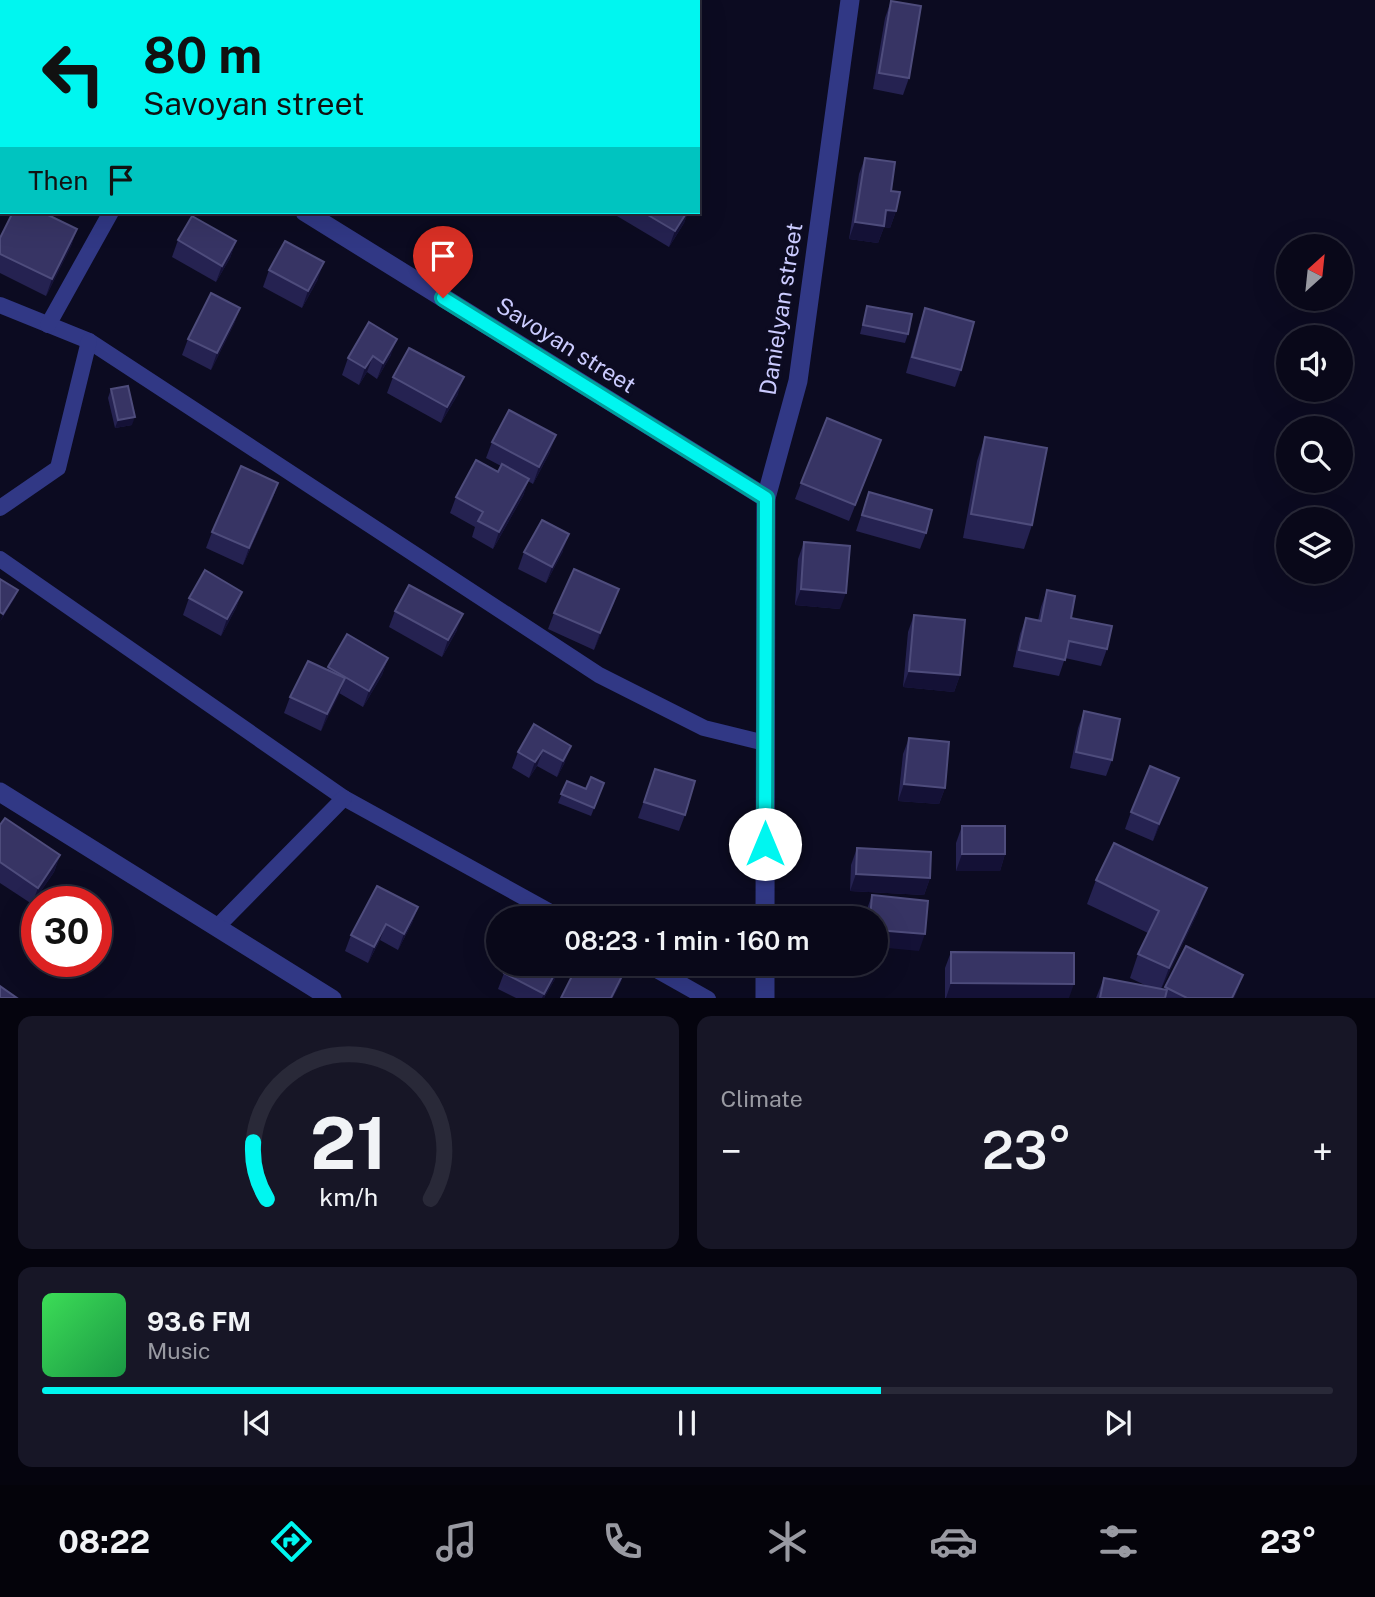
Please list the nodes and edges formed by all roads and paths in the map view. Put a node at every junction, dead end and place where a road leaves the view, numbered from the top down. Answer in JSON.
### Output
{"nodes":[{"id":1,"x":849,"y":0,"type":"edge"},
{"id":2,"x":110,"y":214,"type":"edge"},
{"id":3,"x":309,"y":214,"type":"edge"},
{"id":4,"x":0,"y":305,"type":"edge"},
{"id":5,"x":48,"y":325,"type":"junction"},
{"id":6,"x":89,"y":341,"type":"junction"},
{"id":7,"x":766,"y":498,"type":"junction"},
{"id":8,"x":0,"y":508,"type":"edge"},
{"id":9,"x":0,"y":559,"type":"edge"},
{"id":10,"x":765,"y":743,"type":"junction"},
{"id":11,"x":0,"y":792,"type":"edge"},
{"id":12,"x":344,"y":798,"type":"junction"},
{"id":13,"x":539,"y":906,"type":"edge"},
{"id":14,"x":765,"y":906,"type":"edge"},
{"id":15,"x":218,"y":927,"type":"junction"},
{"id":16,"x":667,"y":976,"type":"edge"},
{"id":17,"x":765,"y":976,"type":"edge"},
{"id":18,"x":330,"y":998,"type":"edge"},
{"id":19,"x":706,"y":998,"type":"edge"},
{"id":20,"x":765,"y":998,"type":"edge"}],
"edges":[{"from":1,"to":7,"type":"street","name":"Danielyan street"},
{"from":2,"to":5,"type":"lane"},
{"from":3,"to":7,"type":"street","name":"Savoyan street"},
{"from":4,"to":5,"type":"lane"},
{"from":5,"to":6,"type":"lane"},
{"from":6,"to":8,"type":"lane"},
{"from":6,"to":10,"type":"lane"},
{"from":7,"to":10,"type":"street","name":"Danielyan street"},
{"from":9,"to":12,"type":"lane"},
{"from":10,"to":14,"type":"street","name":"Danielyan street"},
{"from":11,"to":15,"type":"street"},
{"from":12,"to":13,"type":"lane"},
{"from":12,"to":15,"type":"lane"},
{"from":15,"to":18,"type":"street"},
{"from":16,"to":19,"type":"lane"},
{"from":17,"to":20,"type":"street"}]}
